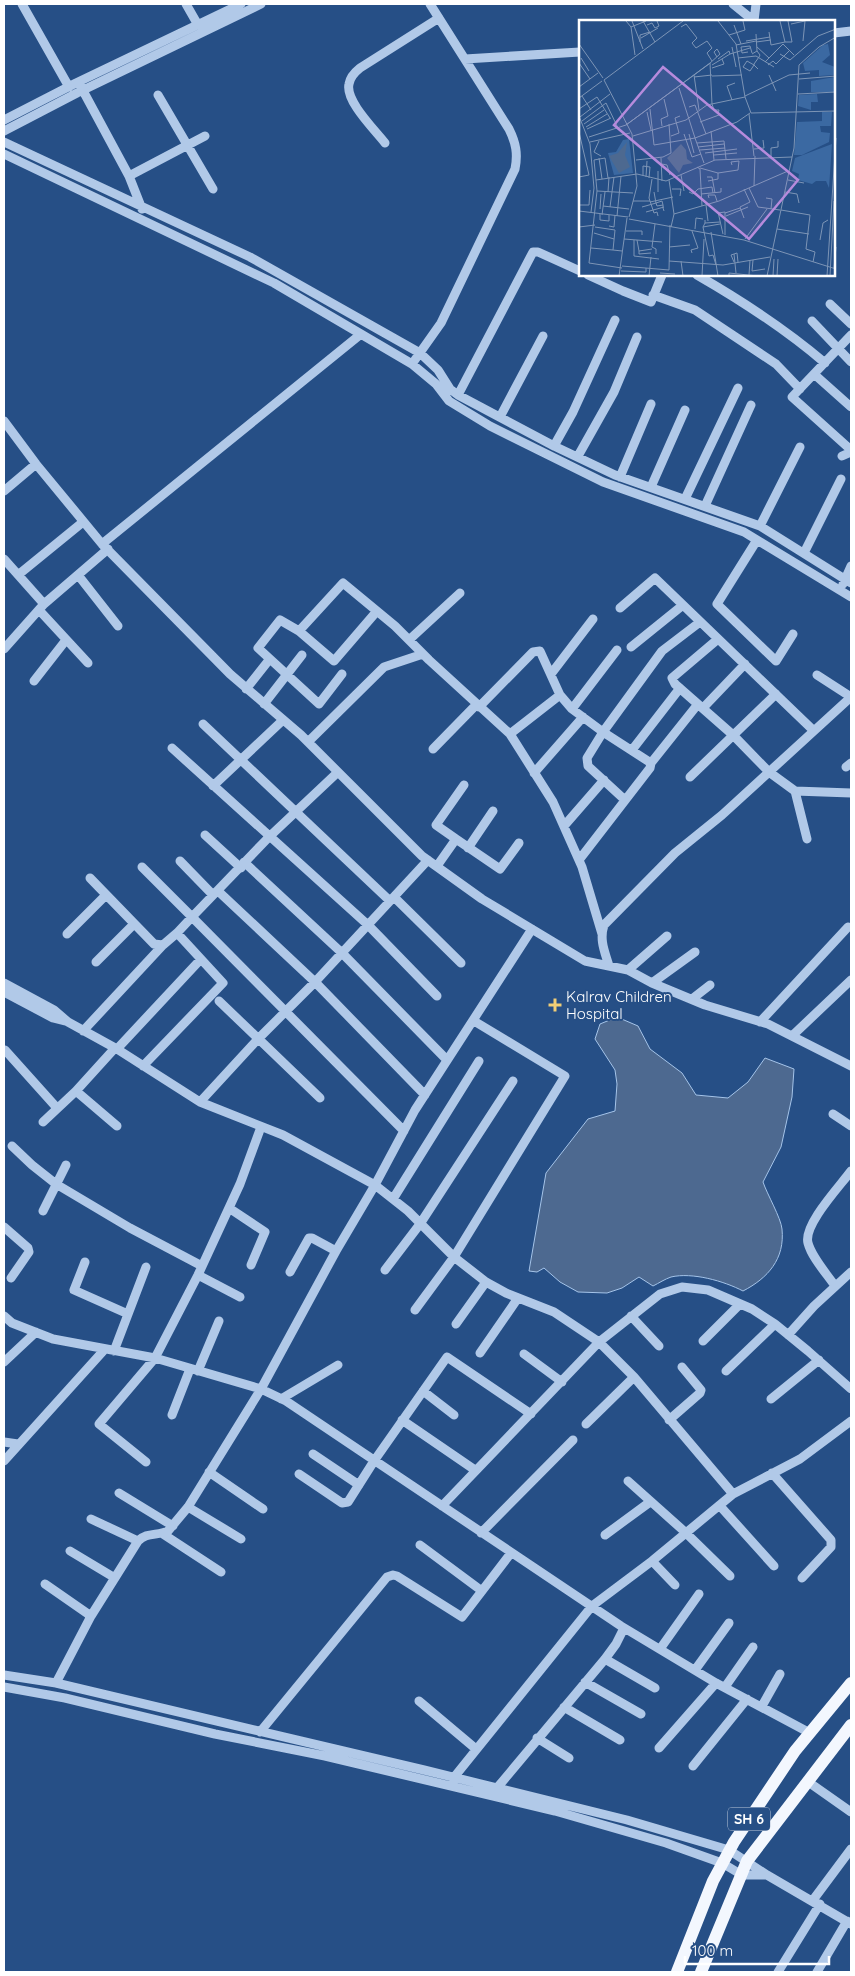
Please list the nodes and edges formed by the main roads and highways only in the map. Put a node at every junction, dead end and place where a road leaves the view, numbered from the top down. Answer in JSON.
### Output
{"nodes":[{"id":1,"x":851,"y":1683,"type":"edge"},
{"id":2,"x":851,"y":1725,"type":"edge"},
{"id":3,"x":677,"y":1972,"type":"edge"},
{"id":4,"x":701,"y":1972,"type":"edge"}],
"edges":[{"from":1,"to":3,"type":"main road","number":"SH 6"},
{"from":2,"to":4,"type":"main road"}]}
